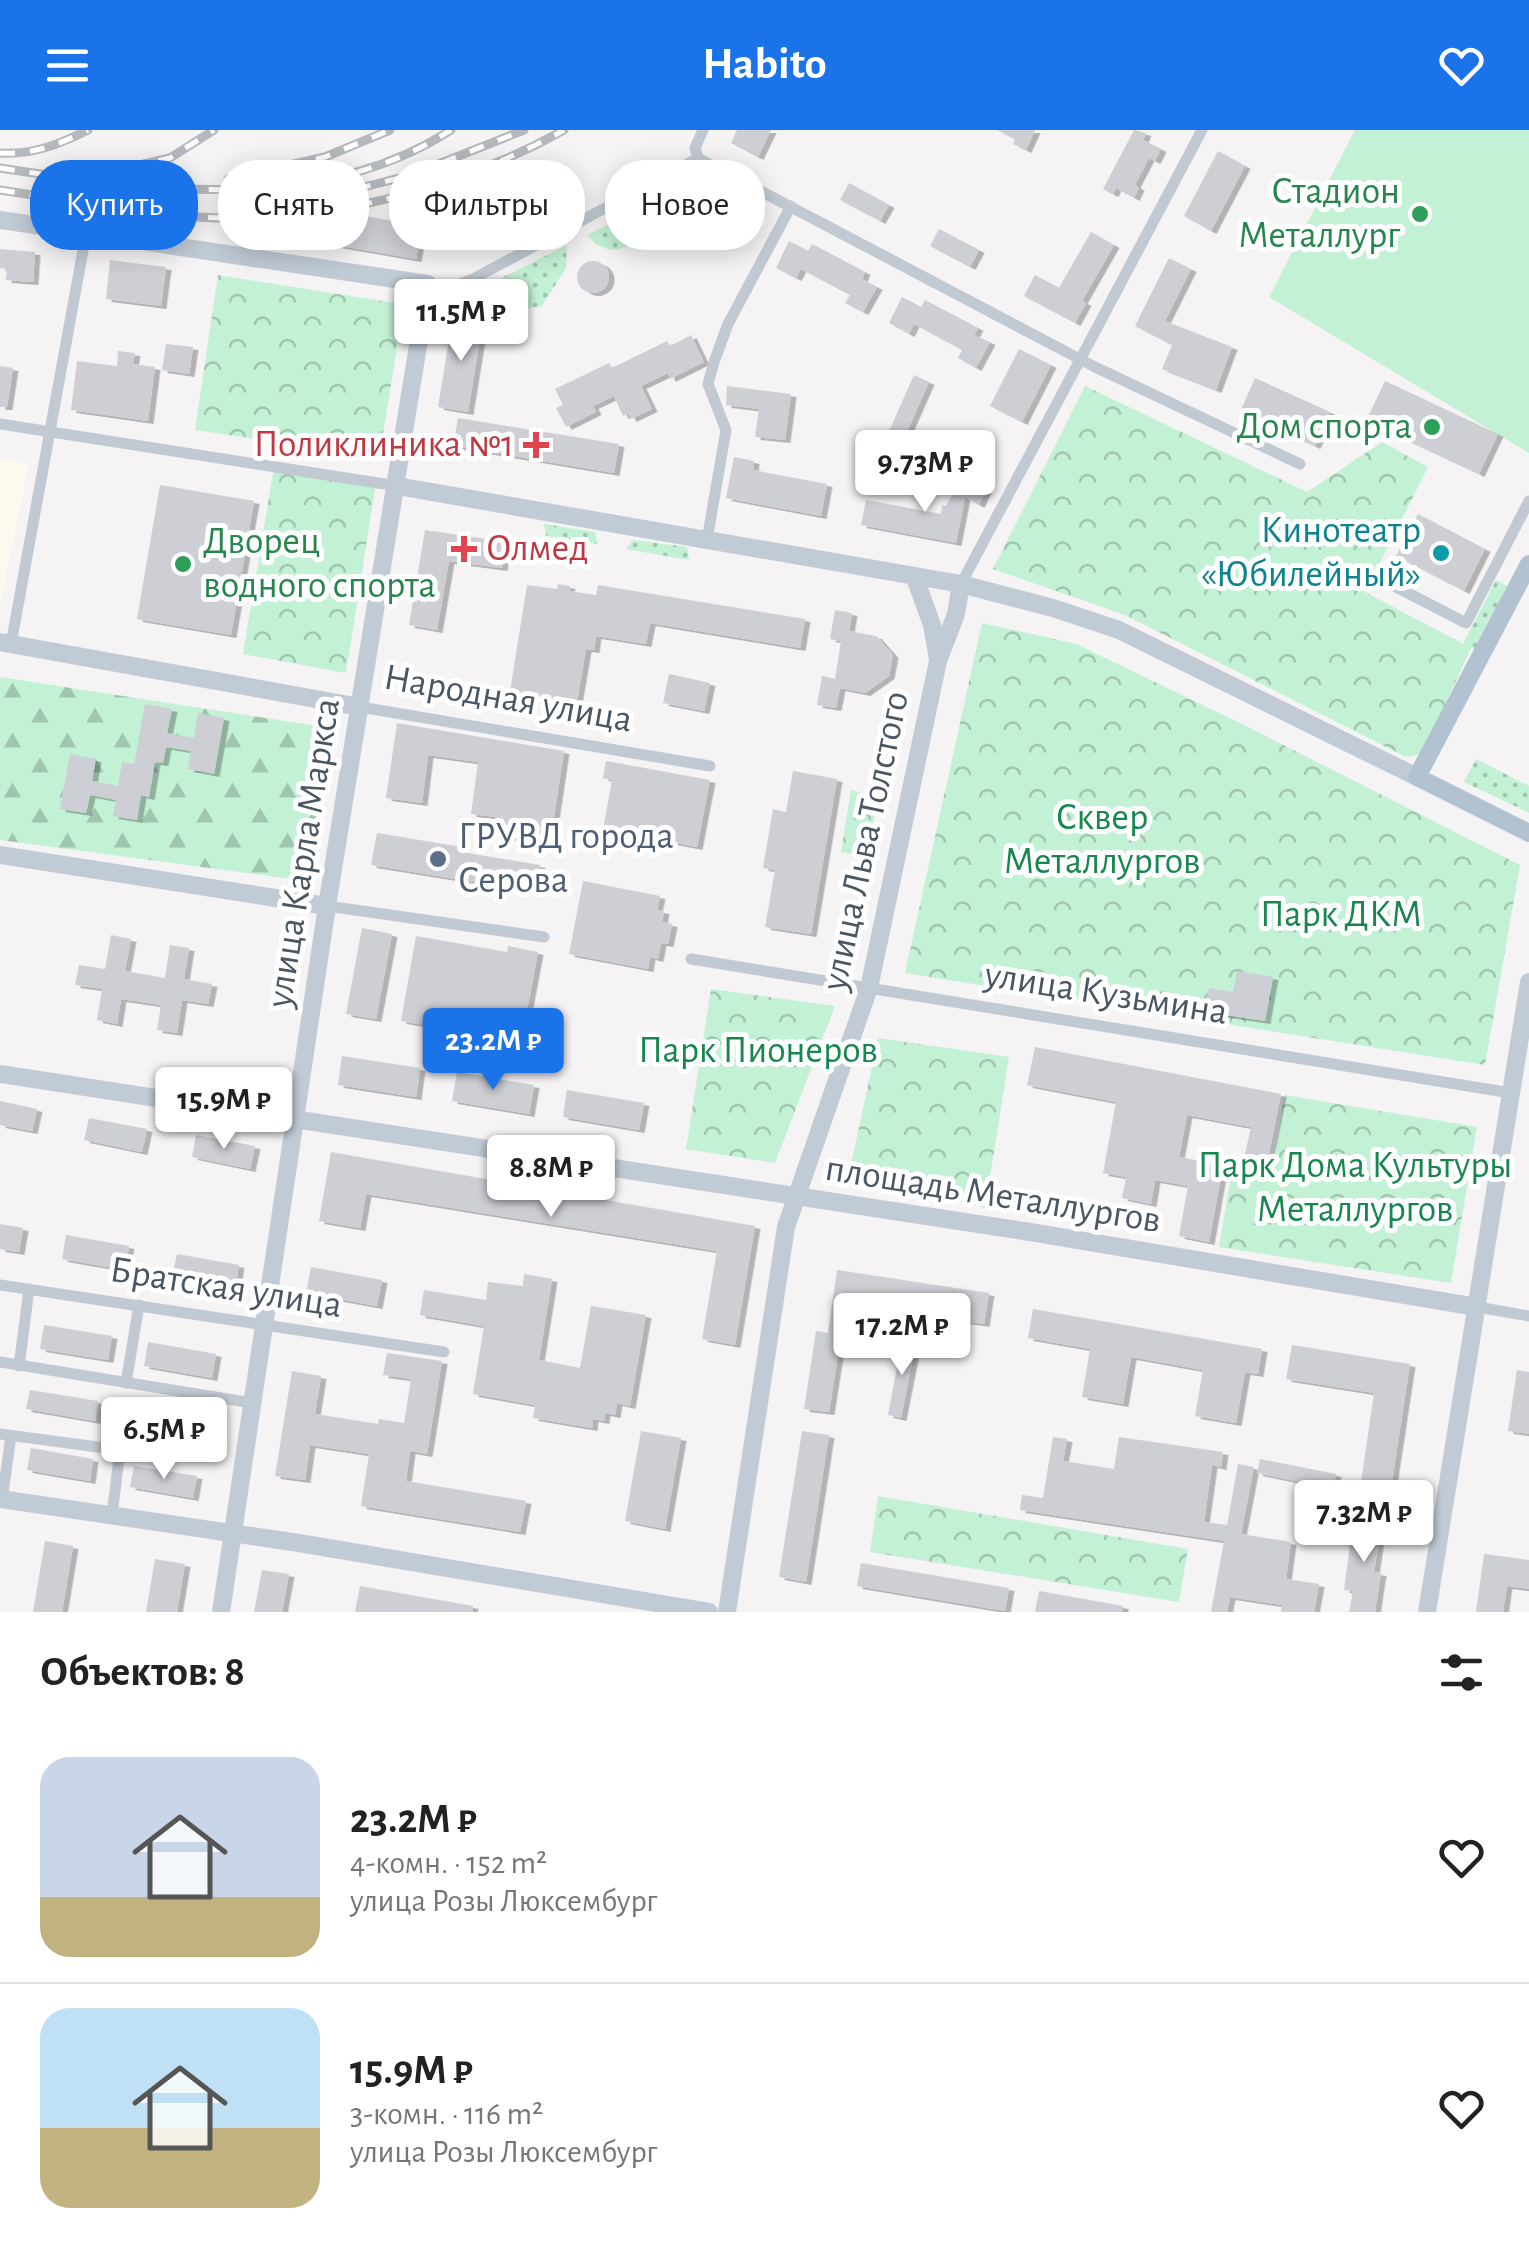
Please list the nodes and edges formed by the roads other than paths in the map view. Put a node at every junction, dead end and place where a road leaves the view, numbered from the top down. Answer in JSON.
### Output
{"nodes":[{"id":1,"x":703,"y":130,"type":"edge"},
{"id":2,"x":1202,"y":130,"type":"edge"},
{"id":3,"x":698,"y":158,"type":"junction"},
{"id":4,"x":791,"y":206,"type":"junction"},
{"id":5,"x":0,"y":220,"type":"edge"},
{"id":6,"x":30,"y":225,"type":"edge"},
{"id":7,"x":83,"y":250,"type":"edge"},
{"id":8,"x":195,"y":250,"type":"edge"},
{"id":9,"x":428,"y":284,"type":"junction"},
{"id":10,"x":1081,"y":360,"type":"junction"},
{"id":11,"x":0,"y":424,"type":"edge"},
{"id":12,"x":49,"y":431,"type":"junction"},
{"id":13,"x":1300,"y":464,"type":"dead end"},
{"id":14,"x":398,"y":486,"type":"junction"},
{"id":15,"x":1529,"y":501,"type":"edge"},
{"id":16,"x":706,"y":540,"type":"junction"},
{"id":17,"x":1529,"y":564,"type":"edge"},
{"id":18,"x":1369,"y":573,"type":"dead end"},
{"id":19,"x":915,"y":578,"type":"junction"},
{"id":20,"x":961,"y":584,"type":"junction"},
{"id":21,"x":5,"y":643,"type":"edge"},
{"id":22,"x":938,"y":661,"type":"junction"},
{"id":23,"x":360,"y":707,"type":"junction"},
{"id":24,"x":710,"y":766,"type":"dead end"},
{"id":25,"x":1418,"y":777,"type":"junction"},
{"id":26,"x":1529,"y":834,"type":"edge"},
{"id":27,"x":0,"y":855,"type":"edge"},
{"id":28,"x":327,"y":906,"type":"junction"},
{"id":29,"x":544,"y":937,"type":"dead end"},
{"id":30,"x":691,"y":959,"type":"dead end"},
{"id":31,"x":1529,"y":982,"type":"edge"},
{"id":32,"x":869,"y":988,"type":"junction"},
{"id":33,"x":0,"y":1074,"type":"edge"},
{"id":34,"x":1511,"y":1093,"type":"junction"},
{"id":35,"x":295,"y":1118,"type":"junction"},
{"id":36,"x":795,"y":1197,"type":"junction"},
{"id":37,"x":0,"y":1285,"type":"edge"},
{"id":38,"x":29,"y":1289,"type":"junction"},
{"id":39,"x":138,"y":1305,"type":"junction"},
{"id":40,"x":1476,"y":1307,"type":"junction"},
{"id":41,"x":1529,"y":1316,"type":"edge"},
{"id":42,"x":264,"y":1324,"type":"junction"},
{"id":43,"x":444,"y":1352,"type":"dead end"},
{"id":44,"x":0,"y":1362,"type":"edge"},
{"id":45,"x":19,"y":1366,"type":"junction"},
{"id":46,"x":126,"y":1382,"type":"junction"},
{"id":47,"x":252,"y":1403,"type":"junction"},
{"id":48,"x":5,"y":1435,"type":"edge"},
{"id":49,"x":1,"y":1500,"type":"edge"},
{"id":50,"x":112,"y":1515,"type":"junction"},
{"id":51,"x":233,"y":1534,"type":"junction"},
{"id":52,"x":220,"y":1612,"type":"edge"},
{"id":53,"x":709,"y":1612,"type":"edge"},
{"id":54,"x":727,"y":1612,"type":"edge"},
{"id":55,"x":1427,"y":1612,"type":"edge"}],
"edges":[{"from":1,"to":3,"type":"street"},
{"from":2,"to":10,"type":"street","name":"улица Льва Толстого"},
{"from":3,"to":4,"type":"street"},
{"from":3,"to":9,"type":"street"},
{"from":4,"to":10,"type":"street"},
{"from":4,"to":16,"type":"street"},
{"from":5,"to":6,"type":"street"},
{"from":7,"to":12,"type":"street"},
{"from":8,"to":9,"type":"street"},
{"from":9,"to":14,"type":"street","name":"улица Карла Маркса"},
{"from":10,"to":13,"type":"street"},
{"from":10,"to":20,"type":"street","name":"улица Льва Толстого"},
{"from":11,"to":12,"type":"street"},
{"from":12,"to":14,"type":"street"},
{"from":12,"to":21,"type":"street"},
{"from":14,"to":16,"type":"street"},
{"from":14,"to":23,"type":"street","name":"улица Карла Маркса"},
{"from":15,"to":18,"type":"street"},
{"from":16,"to":19,"type":"street"},
{"from":17,"to":25,"type":"main road"},
{"from":19,"to":20,"type":"street"},
{"from":19,"to":22,"type":"street"},
{"from":20,"to":22,"type":"street","name":"улица Льва Толстого"},
{"from":20,"to":25,"type":"street"},
{"from":21,"to":23,"type":"street","name":"Народная улица"},
{"from":22,"to":32,"type":"street","name":"улица Льва Толстого"},
{"from":23,"to":24,"type":"street","name":"Народная улица"},
{"from":23,"to":28,"type":"street","name":"улица Карла Маркса"},
{"from":25,"to":26,"type":"main road"},
{"from":27,"to":28,"type":"street"},
{"from":28,"to":29,"type":"street"},
{"from":28,"to":35,"type":"street","name":"улица Карла Маркса"},
{"from":30,"to":32,"type":"street","name":"улица Кузьмина"},
{"from":31,"to":34,"type":"street"},
{"from":32,"to":34,"type":"street","name":"улица Кузьмина"},
{"from":32,"to":36,"type":"street","name":"улица Льва Толстого"},
{"from":33,"to":35,"type":"street","name":"площадь Металлургов"},
{"from":34,"to":40,"type":"street"},
{"from":35,"to":36,"type":"street","name":"площадь Металлургов"},
{"from":35,"to":42,"type":"street","name":"улица Карла Маркса"},
{"from":36,"to":40,"type":"street","name":"площадь Металлургов"},
{"from":36,"to":54,"type":"street","name":"улица Льва Толстого"},
{"from":37,"to":38,"type":"street","name":"Братская улица"},
{"from":38,"to":39,"type":"street","name":"Братская улица"},
{"from":38,"to":45,"type":"street"},
{"from":39,"to":42,"type":"street","name":"Братская улица"},
{"from":39,"to":46,"type":"street"},
{"from":40,"to":41,"type":"street"},
{"from":40,"to":55,"type":"street"},
{"from":42,"to":43,"type":"street","name":"Братская улица"},
{"from":42,"to":47,"type":"street","name":"улица Карла Маркса"},
{"from":44,"to":45,"type":"street"},
{"from":45,"to":46,"type":"street"},
{"from":46,"to":47,"type":"street"},
{"from":47,"to":51,"type":"street","name":"улица Карла Маркса"},
{"from":48,"to":49,"type":"street"},
{"from":48,"to":50,"type":"street"},
{"from":49,"to":50,"type":"street"},
{"from":50,"to":51,"type":"street"},
{"from":51,"to":52,"type":"street","name":"улица Карла Маркса"},
{"from":51,"to":53,"type":"street"}]}
